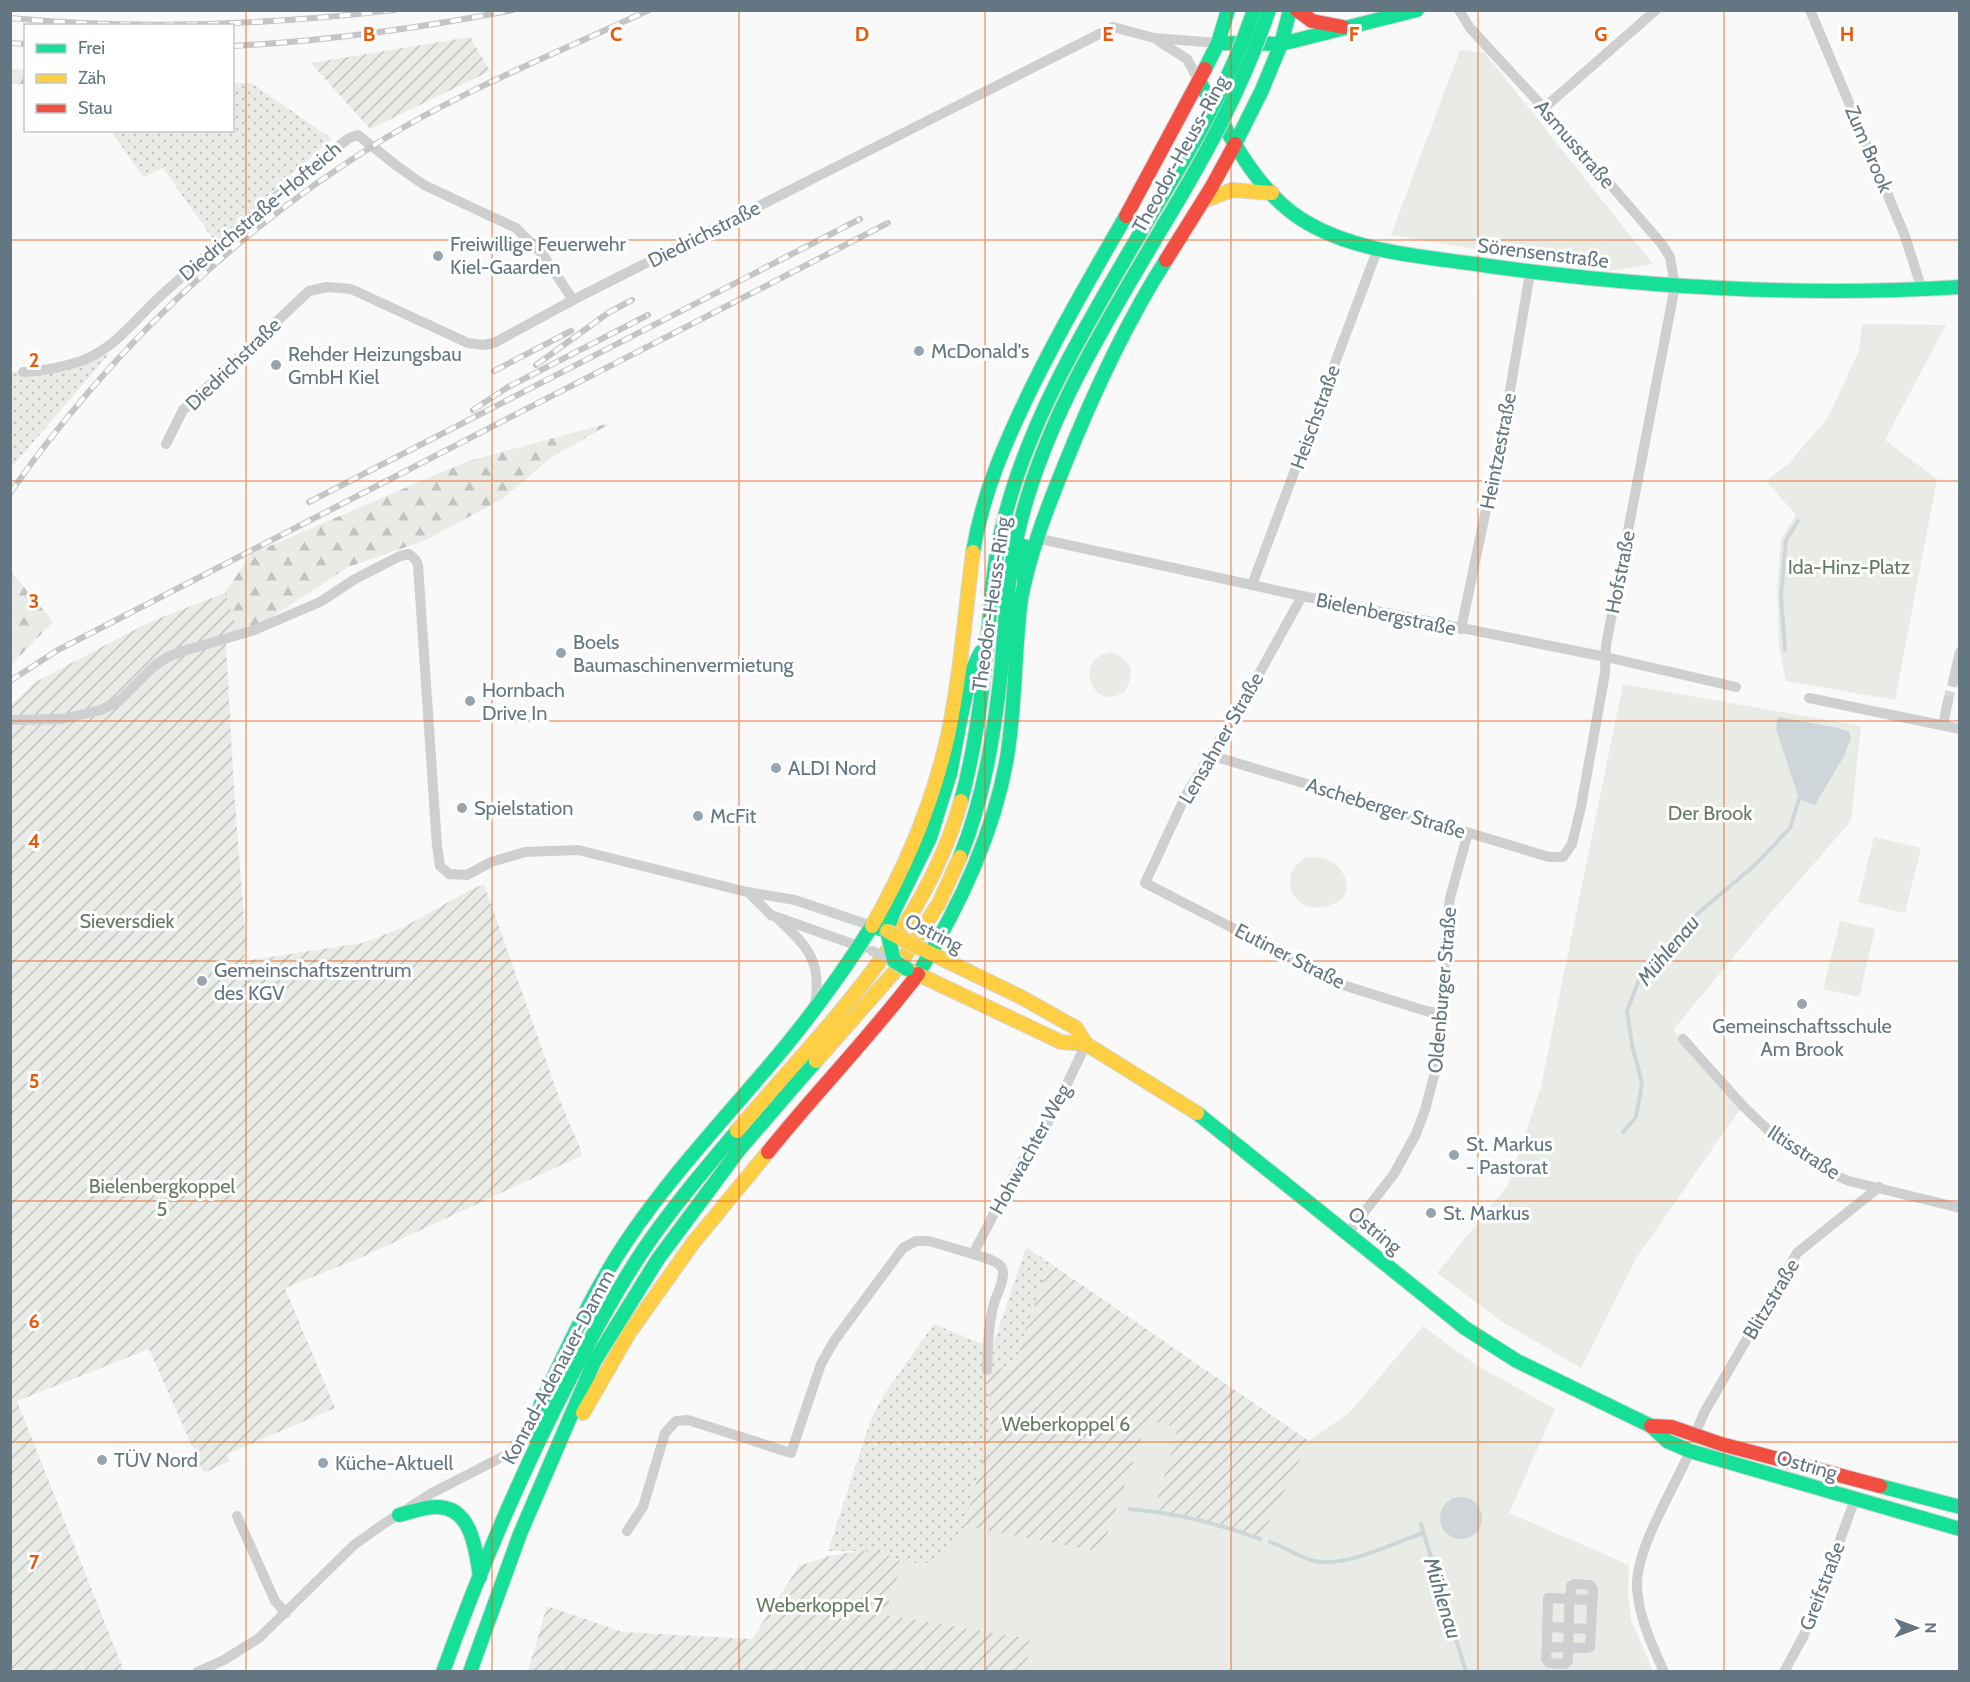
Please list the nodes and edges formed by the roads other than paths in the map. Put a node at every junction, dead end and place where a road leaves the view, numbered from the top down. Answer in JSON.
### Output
{"nodes":[{"id":1,"x":1228,"y":10,"type":"edge"},
{"id":2,"x":1254,"y":10,"type":"edge"},
{"id":3,"x":1269,"y":10,"type":"edge"},
{"id":4,"x":1290,"y":10,"type":"edge"},
{"id":5,"x":1298,"y":10,"type":"edge"},
{"id":6,"x":1417,"y":10,"type":"edge"},
{"id":7,"x":1460,"y":10,"type":"edge"},
{"id":8,"x":1656,"y":10,"type":"edge"},
{"id":9,"x":1810,"y":10,"type":"edge"},
{"id":10,"x":1343,"y":27,"type":"junction"},
{"id":11,"x":1154,"y":38,"type":"junction"},
{"id":12,"x":1218,"y":43,"type":"junction"},
{"id":13,"x":1281,"y":44,"type":"junction"},
{"id":14,"x":1199,"y":81,"type":"junction"},
{"id":15,"x":1545,"y":108,"type":"junction"},
{"id":16,"x":1235,"y":144,"type":"junction"},
{"id":17,"x":1272,"y":193,"type":"junction"},
{"id":18,"x":1203,"y":201,"type":"junction"},
{"id":19,"x":1378,"y":248,"type":"junction"},
{"id":20,"x":1530,"y":273,"type":"junction"},
{"id":21,"x":1675,"y":286,"type":"junction"},
{"id":22,"x":1959,"y":287,"type":"edge"},
{"id":23,"x":1922,"y":290,"type":"junction"},
{"id":24,"x":573,"y":300,"type":"junction"},
{"id":25,"x":23,"y":372,"type":"dead end"},
{"id":26,"x":166,"y":444,"type":"dead end"},
{"id":27,"x":1025,"y":502,"type":"junction"},
{"id":28,"x":1036,"y":538,"type":"junction"},
{"id":29,"x":1024,"y":583,"type":"junction"},
{"id":30,"x":1252,"y":585,"type":"junction"},
{"id":31,"x":1302,"y":596,"type":"junction"},
{"id":32,"x":1461,"y":629,"type":"junction"},
{"id":33,"x":988,"y":640,"type":"junction"},
{"id":34,"x":1959,"y":652,"type":"edge"},
{"id":35,"x":1606,"y":657,"type":"junction"},
{"id":36,"x":1953,"y":682,"type":"tunnel mouth"},
{"id":37,"x":1736,"y":687,"type":"dead end"},
{"id":38,"x":1809,"y":698,"type":"dead end"},
{"id":39,"x":1948,"y":701,"type":"tunnel mouth"},
{"id":40,"x":10,"y":720,"type":"edge"},
{"id":41,"x":1943,"y":725,"type":"junction"},
{"id":42,"x":1959,"y":729,"type":"edge"},
{"id":43,"x":1210,"y":755,"type":"junction"},
{"id":44,"x":935,"y":791,"type":"junction"},
{"id":45,"x":1468,"y":833,"type":"junction"},
{"id":46,"x":930,"y":838,"type":"junction"},
{"id":47,"x":1563,"y":857,"type":"joint"},
{"id":48,"x":1145,"y":883,"type":"joint"},
{"id":49,"x":747,"y":892,"type":"junction"},
{"id":50,"x":775,"y":916,"type":"junction"},
{"id":51,"x":872,"y":926,"type":"junction"},
{"id":52,"x":887,"y":931,"type":"junction"},
{"id":53,"x":866,"y":948,"type":"junction"},
{"id":54,"x":926,"y":951,"type":"junction"},
{"id":55,"x":894,"y":961,"type":"junction"},
{"id":56,"x":913,"y":971,"type":"junction"},
{"id":57,"x":843,"y":973,"type":"joint"},
{"id":58,"x":814,"y":1012,"type":"junction"},
{"id":59,"x":1441,"y":1014,"type":"junction"},
{"id":60,"x":825,"y":1027,"type":"joint"},
{"id":61,"x":838,"y":1038,"type":"joint"},
{"id":62,"x":1683,"y":1039,"type":"dead end"},
{"id":63,"x":1086,"y":1044,"type":"junction"},
{"id":64,"x":1874,"y":1186,"type":"junction"},
{"id":65,"x":1959,"y":1208,"type":"edge"},
{"id":66,"x":1347,"y":1233,"type":"junction"},
{"id":67,"x":973,"y":1254,"type":"junction"},
{"id":68,"x":987,"y":1371,"type":"dead end"},
{"id":69,"x":541,"y":1404,"type":"junction"},
{"id":70,"x":1651,"y":1426,"type":"junction"},
{"id":71,"x":1694,"y":1436,"type":"junction"},
{"id":72,"x":1690,"y":1451,"type":"junction"},
{"id":73,"x":517,"y":1485,"type":"junction"},
{"id":74,"x":1855,"y":1499,"type":"junction"},
{"id":75,"x":1959,"y":1507,"type":"edge"},
{"id":76,"x":237,"y":1515,"type":"dead end"},
{"id":77,"x":399,"y":1515,"type":"junction"},
{"id":78,"x":1959,"y":1528,"type":"edge"},
{"id":79,"x":627,"y":1531,"type":"dead end"},
{"id":80,"x":520,"y":1534,"type":"junction"},
{"id":81,"x":480,"y":1577,"type":"junction"},
{"id":82,"x":1570,"y":1602,"type":"junction"},
{"id":83,"x":1592,"y":1603,"type":"junction"},
{"id":84,"x":286,"y":1613,"type":"junction"},
{"id":85,"x":1547,"y":1627,"type":"junction"},
{"id":86,"x":1569,"y":1628,"type":"junction"},
{"id":87,"x":1591,"y":1629,"type":"junction"},
{"id":88,"x":1547,"y":1647,"type":"junction"},
{"id":89,"x":1568,"y":1647,"type":"junction"},
{"id":90,"x":197,"y":1671,"type":"edge"},
{"id":91,"x":442,"y":1671,"type":"edge"},
{"id":92,"x":470,"y":1671,"type":"edge"},
{"id":93,"x":1664,"y":1671,"type":"edge"},
{"id":94,"x":1784,"y":1671,"type":"edge"}],
"edges":[{"from":1,"to":12,"type":"main road","name":"Theodor-Heuss-Ring"},
{"from":2,"to":33,"type":"main road","name":"Theodor-Heuss-Ring","bridge":true},
{"from":3,"to":27,"type":"main road","name":"Theodor-Heuss-Ring","bridge":true},
{"from":4,"to":13,"type":"main road","name":"Theodor-Heuss-Ring"},
{"from":5,"to":10,"type":"main road"},
{"from":6,"to":10,"type":"main road"},
{"from":7,"to":15,"type":"street","name":"Asmusstraße"},
{"from":8,"to":15,"type":"street"},
{"from":9,"to":23,"type":"street","name":"Zum Brook"},
{"from":10,"to":13,"type":"main road"},
{"from":11,"to":12,"type":"street","name":"Diedrichstraße"},
{"from":11,"to":14,"type":"street","name":"Diedrichstraße"},
{"from":11,"to":24,"type":"street","name":"Diedrichstraße"},
{"from":12,"to":13,"type":"main road"},
{"from":12,"to":14,"type":"main road","name":"Theodor-Heuss-Ring"},
{"from":13,"to":16,"type":"main road","name":"Theodor-Heuss-Ring"},
{"from":14,"to":16,"type":"main road","name":"Sörensenstraße"},
{"from":14,"to":44,"type":"main road","name":"Theodor-Heuss-Ring"},
{"from":15,"to":21,"type":"street","name":"Asmusstraße"},
{"from":16,"to":17,"type":"main road","name":"Sörensenstraße"},
{"from":16,"to":18,"type":"main road","name":"Theodor-Heuss-Ring"},
{"from":17,"to":18,"type":"main road"},
{"from":17,"to":19,"type":"main road","name":"Sörensenstraße"},
{"from":18,"to":28,"type":"main road","name":"Theodor-Heuss-Ring"},
{"from":19,"to":20,"type":"main road","name":"Sörensenstraße"},
{"from":19,"to":30,"type":"street","name":"Heischstraße"},
{"from":20,"to":21,"type":"main road","name":"Sörensenstraße"},
{"from":20,"to":32,"type":"street","name":"Heintzestraße"},
{"from":21,"to":23,"type":"main road","name":"Sörensenstraße"},
{"from":21,"to":35,"type":"street","name":"Hofstraße"},
{"from":22,"to":23,"type":"main road","name":"Sörensenstraße"},
{"from":24,"to":25,"type":"street","name":"Diedrichstraße-Hofteich"},
{"from":24,"to":26,"type":"street","name":"Diedrichstraße"},
{"from":27,"to":29,"type":"main road"},
{"from":27,"to":61,"type":"main road","name":"Theodor-Heuss-Ring"},
{"from":28,"to":29,"type":"main road","name":"Theodor-Heuss-Ring"},
{"from":28,"to":30,"type":"street","name":"Bielenbergstraße"},
{"from":29,"to":54,"type":"main road","name":"Theodor-Heuss-Ring"},
{"from":30,"to":31,"type":"street","name":"Bielenbergstraße"},
{"from":31,"to":32,"type":"street","name":"Bielenbergstraße"},
{"from":31,"to":43,"type":"street","name":"Lensahner Straße"},
{"from":32,"to":35,"type":"street","name":"Bielenbergstraße"},
{"from":33,"to":46,"type":"main road"},
{"from":33,"to":60,"type":"main road","name":"Theodor-Heuss-Ring"},
{"from":34,"to":36,"type":"street"},
{"from":35,"to":37,"type":"street","name":"Bielenbergstraße"},
{"from":35,"to":47,"type":"street","name":"Hofstraße"},
{"from":38,"to":41,"type":"street"},
{"from":39,"to":41,"type":"street"},
{"from":40,"to":49,"type":"street","name":"Ostring"},
{"from":41,"to":42,"type":"street"},
{"from":43,"to":45,"type":"street","name":"Ascheberger Straße"},
{"from":43,"to":48,"type":"street","name":"Lensahner Straße"},
{"from":44,"to":46,"type":"main road"},
{"from":44,"to":51,"type":"main road","name":"Theodor-Heuss-Ring"},
{"from":45,"to":47,"type":"street","name":"Ascheberger Straße"},
{"from":45,"to":59,"type":"street","name":"Oldenburger Straße"},
{"from":46,"to":52,"type":"main road"},
{"from":48,"to":59,"type":"street","name":"Eutiner Straße"},
{"from":49,"to":50,"type":"street","name":"Ostring"},
{"from":49,"to":51,"type":"street","name":"Ostring"},
{"from":50,"to":53,"type":"street","name":"Ostring"},
{"from":50,"to":58,"type":"street","name":"Ostring"},
{"from":51,"to":52,"type":"main road","name":"Ostring"},
{"from":51,"to":53,"type":"main road","name":"Theodor-Heuss-Ring"},
{"from":52,"to":54,"type":"main road","name":"Ostring","bridge":true},
{"from":52,"to":55,"type":"main road","bridge":true},
{"from":53,"to":55,"type":"street","name":"Ostring","bridge":true},
{"from":53,"to":57,"type":"main road","name":"Theodor-Heuss-Ring"},
{"from":54,"to":56,"type":"main road"},
{"from":54,"to":63,"type":"main road","name":"Ostring"},
{"from":55,"to":56,"type":"main road","name":"Ostring","bridge":true},
{"from":56,"to":63,"type":"main road","name":"Ostring"},
{"from":56,"to":80,"type":"main road"},
{"from":57,"to":58,"type":"main road","name":"Konrad-Adenauer-Damm"},
{"from":58,"to":69,"type":"main road","name":"Konrad-Adenauer-Damm"},
{"from":59,"to":66,"type":"street","name":"Oldenburger Straße"},
{"from":60,"to":73,"type":"main road","name":"Konrad-Adenauer-Damm"},
{"from":61,"to":80,"type":"main road","name":"Konrad-Adenauer-Damm"},
{"from":62,"to":64,"type":"street","name":"Iltisstraße"},
{"from":63,"to":66,"type":"main road","name":"Ostring"},
{"from":63,"to":67,"type":"street","name":"Hohwachter Weg"},
{"from":64,"to":65,"type":"street","name":"Iltisstraße"},
{"from":64,"to":71,"type":"street","name":"Blitzstraße"},
{"from":66,"to":70,"type":"main road","name":"Ostring"},
{"from":67,"to":68,"type":"street"},
{"from":67,"to":79,"type":"street"},
{"from":69,"to":73,"type":"main road","name":"Konrad-Adenauer-Damm"},
{"from":69,"to":77,"type":"street"},
{"from":70,"to":71,"type":"main road","name":"Ostring"},
{"from":70,"to":72,"type":"main road","name":"Ostring"},
{"from":71,"to":75,"type":"main road","name":"Ostring"},
{"from":72,"to":74,"type":"main road","name":"Ostring"},
{"from":72,"to":93,"type":"street"},
{"from":73,"to":81,"type":"main road","name":"Konrad-Adenauer-Damm"},
{"from":74,"to":78,"type":"main road","name":"Ostring"},
{"from":74,"to":94,"type":"street","name":"Greifstraße"},
{"from":76,"to":84,"type":"street"},
{"from":77,"to":81,"type":"main road"},
{"from":77,"to":84,"type":"street"},
{"from":80,"to":92,"type":"main road","name":"Konrad-Adenauer-Damm"},
{"from":81,"to":91,"type":"main road","name":"Konrad-Adenauer-Damm"},
{"from":82,"to":83,"type":"street"},
{"from":82,"to":83,"type":"street"},
{"from":82,"to":85,"type":"street"},
{"from":82,"to":86,"type":"street"},
{"from":83,"to":87,"type":"street"},
{"from":84,"to":90,"type":"street"},
{"from":85,"to":86,"type":"street"},
{"from":85,"to":88,"type":"street"},
{"from":86,"to":87,"type":"street"},
{"from":86,"to":89,"type":"street"},
{"from":87,"to":89,"type":"street"},
{"from":88,"to":89,"type":"street"},
{"from":88,"to":89,"type":"street"}]}
